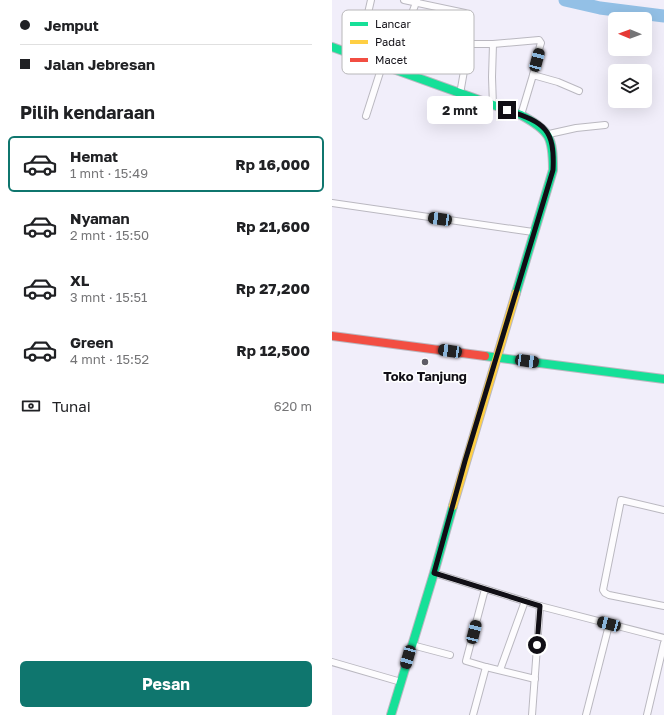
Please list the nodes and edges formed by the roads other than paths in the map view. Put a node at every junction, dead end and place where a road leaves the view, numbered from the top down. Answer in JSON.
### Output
{"nodes":[{"id":1,"x":371,"y":0,"type":"edge"},
{"id":2,"x":404,"y":0,"type":"edge"},
{"id":3,"x":416,"y":1,"type":"edge"},
{"id":4,"x":369,"y":10,"type":"edge"},
{"id":5,"x":453,"y":10,"type":"edge"},
{"id":6,"x":474,"y":44,"type":"edge"},
{"id":7,"x":493,"y":44,"type":"junction"},
{"id":8,"x":332,"y":47,"type":"edge"},
{"id":9,"x":342,"y":51,"type":"edge"},
{"id":10,"x":379,"y":74,"type":"edge"},
{"id":11,"x":405,"y":74,"type":"edge"},
{"id":12,"x":463,"y":74,"type":"edge"},
{"id":13,"x":533,"y":75,"type":"junction"},
{"id":14,"x":579,"y":91,"type":"dead end"},
{"id":15,"x":460,"y":94,"type":"junction"},
{"id":16,"x":494,"y":106,"type":"junction"},
{"id":17,"x":521,"y":115,"type":"junction"},
{"id":18,"x":366,"y":116,"type":"dead end"},
{"id":19,"x":605,"y":125,"type":"dead end"},
{"id":20,"x":549,"y":134,"type":"junction"},
{"id":21,"x":332,"y":203,"type":"edge"},
{"id":22,"x":533,"y":232,"type":"junction"},
{"id":23,"x":332,"y":336,"type":"edge"},
{"id":24,"x":496,"y":357,"type":"junction"},
{"id":25,"x":664,"y":380,"type":"edge"},
{"id":26,"x":664,"y":510,"type":"edge"},
{"id":27,"x":434,"y":573,"type":"junction"},
{"id":28,"x":485,"y":589,"type":"junction"},
{"id":29,"x":524,"y":601,"type":"junction"},
{"id":30,"x":540,"y":606,"type":"junction"},
{"id":31,"x":664,"y":606,"type":"edge"},
{"id":32,"x":609,"y":624,"type":"junction"},
{"id":33,"x":664,"y":638,"type":"edge"},
{"id":34,"x":664,"y":643,"type":"edge"},
{"id":35,"x":412,"y":645,"type":"junction"},
{"id":36,"x":450,"y":655,"type":"dead end"},
{"id":37,"x":332,"y":662,"type":"edge"},
{"id":38,"x":486,"y":667,"type":"junction"},
{"id":39,"x":500,"y":670,"type":"junction"},
{"id":40,"x":534,"y":679,"type":"junction"},
{"id":41,"x":401,"y":682,"type":"junction"},
{"id":42,"x":391,"y":715,"type":"edge"},
{"id":43,"x":474,"y":715,"type":"edge"},
{"id":44,"x":532,"y":715,"type":"edge"},
{"id":45,"x":586,"y":715,"type":"edge"},
{"id":46,"x":647,"y":715,"type":"edge"}],
"edges":[{"from":1,"to":4,"type":"street"},
{"from":2,"to":3,"type":"street"},
{"from":3,"to":5,"type":"street"},
{"from":6,"to":7,"type":"street"},
{"from":7,"to":13,"type":"street"},
{"from":7,"to":16,"type":"street"},
{"from":8,"to":9,"type":"street"},
{"from":10,"to":18,"type":"street"},
{"from":11,"to":15,"type":"street"},
{"from":12,"to":15,"type":"street"},
{"from":13,"to":14,"type":"street"},
{"from":13,"to":17,"type":"street"},
{"from":15,"to":16,"type":"street"},
{"from":16,"to":17,"type":"street"},
{"from":17,"to":20,"type":"street"},
{"from":19,"to":20,"type":"street"},
{"from":20,"to":22,"type":"street"},
{"from":21,"to":22,"type":"street"},
{"from":22,"to":24,"type":"street"},
{"from":23,"to":24,"type":"street"},
{"from":24,"to":25,"type":"street"},
{"from":24,"to":27,"type":"street"},
{"from":26,"to":31,"type":"street"},
{"from":27,"to":28,"type":"street"},
{"from":27,"to":35,"type":"street"},
{"from":28,"to":29,"type":"street"},
{"from":28,"to":38,"type":"street"},
{"from":29,"to":30,"type":"street"},
{"from":29,"to":39,"type":"street"},
{"from":30,"to":32,"type":"street"},
{"from":30,"to":40,"type":"street"},
{"from":32,"to":33,"type":"street"},
{"from":32,"to":45,"type":"street"},
{"from":34,"to":46,"type":"street"},
{"from":35,"to":36,"type":"street"},
{"from":35,"to":41,"type":"street"},
{"from":37,"to":41,"type":"street"},
{"from":38,"to":39,"type":"street"},
{"from":38,"to":43,"type":"street"},
{"from":39,"to":40,"type":"street"},
{"from":40,"to":44,"type":"street"},
{"from":41,"to":42,"type":"street"}]}
